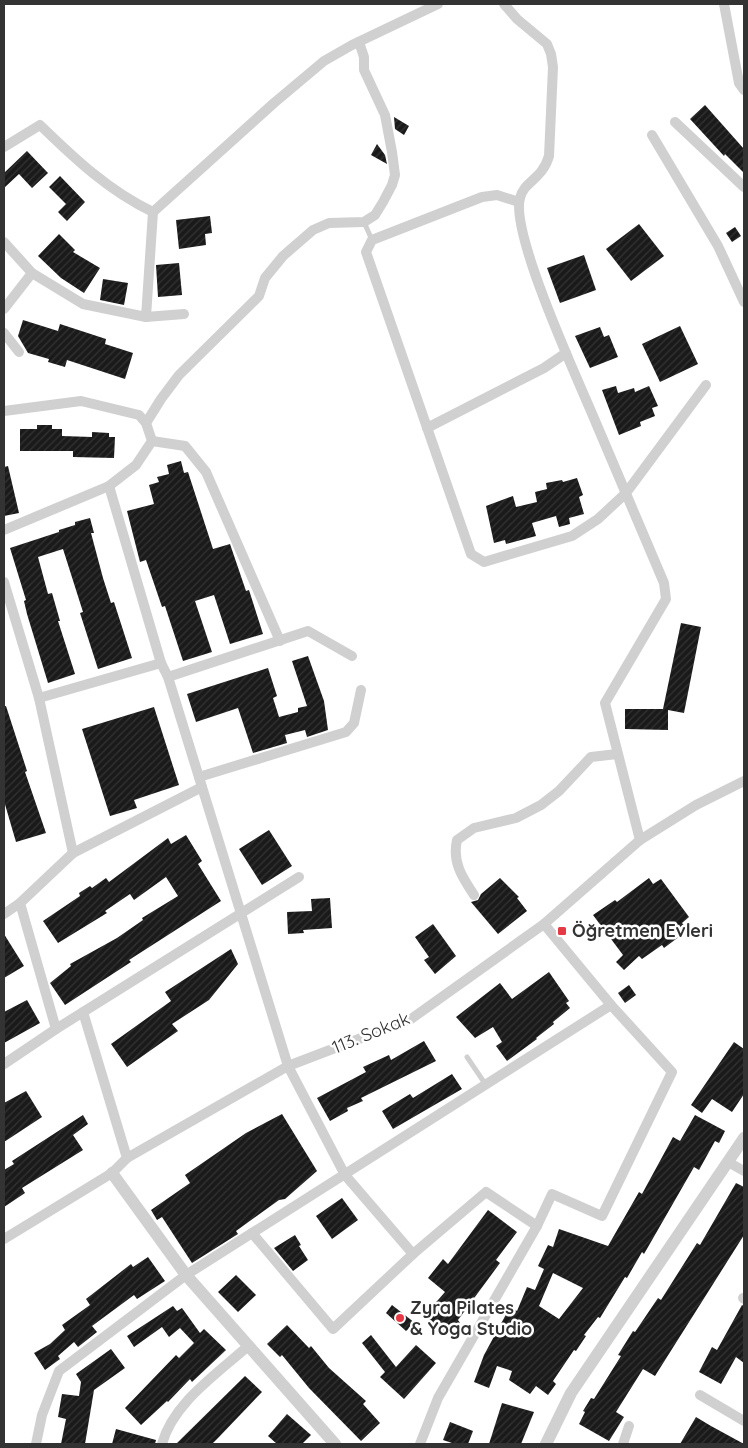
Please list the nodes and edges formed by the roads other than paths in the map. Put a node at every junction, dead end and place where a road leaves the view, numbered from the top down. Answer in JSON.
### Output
{"nodes":[{"id":1,"x":438,"y":4,"type":"edge"},
{"id":2,"x":504,"y":4,"type":"edge"},
{"id":3,"x":724,"y":4,"type":"edge"},
{"id":4,"x":359,"y":42,"type":"junction"},
{"id":5,"x":744,"y":90,"type":"edge"},
{"id":6,"x":675,"y":122,"type":"dead end"},
{"id":7,"x":652,"y":135,"type":"dead end"},
{"id":8,"x":4,"y":146,"type":"edge"},
{"id":9,"x":744,"y":187,"type":"edge"},
{"id":10,"x":519,"y":202,"type":"junction"},
{"id":11,"x":154,"y":212,"type":"junction"},
{"id":12,"x":364,"y":222,"type":"junction"},
{"id":13,"x":372,"y":240,"type":"junction"},
{"id":14,"x":4,"y":242,"type":"edge"},
{"id":15,"x":32,"y":273,"type":"junction"},
{"id":16,"x":744,"y":302,"type":"edge"},
{"id":17,"x":4,"y":309,"type":"edge"},
{"id":18,"x":184,"y":314,"type":"dead end"},
{"id":19,"x":146,"y":317,"type":"junction"},
{"id":20,"x":4,"y":333,"type":"edge"},
{"id":21,"x":19,"y":352,"type":"dead end"},
{"id":22,"x":566,"y":353,"type":"junction"},
{"id":23,"x":706,"y":385,"type":"dead end"},
{"id":24,"x":4,"y":411,"type":"edge"},
{"id":25,"x":146,"y":423,"type":"junction"},
{"id":26,"x":427,"y":428,"type":"junction"},
{"id":27,"x":152,"y":441,"type":"junction"},
{"id":28,"x":109,"y":486,"type":"junction"},
{"id":29,"x":626,"y":493,"type":"junction"},
{"id":30,"x":4,"y":530,"type":"edge"},
{"id":31,"x":4,"y":582,"type":"edge"},
{"id":32,"x":280,"y":640,"type":"junction"},
{"id":33,"x":352,"y":656,"type":"dead end"},
{"id":34,"x":161,"y":663,"type":"junction"},
{"id":35,"x":168,"y":677,"type":"junction"},
{"id":36,"x":361,"y":690,"type":"dead end"},
{"id":37,"x":39,"y":698,"type":"junction"},
{"id":38,"x":617,"y":754,"type":"junction"},
{"id":39,"x":744,"y":781,"type":"edge"},
{"id":40,"x":200,"y":782,"type":"junction"},
{"id":41,"x":640,"y":840,"type":"junction"},
{"id":42,"x":73,"y":853,"type":"junction"},
{"id":43,"x":299,"y":877,"type":"dead end"},
{"id":44,"x":474,"y":895,"type":"dead end"},
{"id":45,"x":20,"y":903,"type":"junction"},
{"id":46,"x":4,"y":914,"type":"edge"},
{"id":47,"x":239,"y":914,"type":"junction"},
{"id":48,"x":544,"y":924,"type":"junction"},
{"id":49,"x":611,"y":1005,"type":"junction"},
{"id":50,"x":83,"y":1012,"type":"junction"},
{"id":51,"x":56,"y":1029,"type":"junction"},
{"id":52,"x":467,"y":1057,"type":"dead end"},
{"id":53,"x":4,"y":1064,"type":"edge"},
{"id":54,"x":288,"y":1066,"type":"junction"},
{"id":55,"x":486,"y":1085,"type":"junction"},
{"id":56,"x":744,"y":1138,"type":"edge"},
{"id":57,"x":127,"y":1158,"type":"junction"},
{"id":58,"x":728,"y":1162,"type":"junction"},
{"id":59,"x":744,"y":1171,"type":"edge"},
{"id":60,"x":112,"y":1173,"type":"junction"},
{"id":61,"x":345,"y":1175,"type":"junction"},
{"id":62,"x":537,"y":1226,"type":"junction"},
{"id":63,"x":252,"y":1233,"type":"junction"},
{"id":64,"x":4,"y":1239,"type":"edge"},
{"id":65,"x":414,"y":1254,"type":"junction"},
{"id":66,"x":186,"y":1275,"type":"junction"},
{"id":67,"x":248,"y":1346,"type":"junction"},
{"id":68,"x":700,"y":1395,"type":"dead end"},
{"id":69,"x":744,"y":1421,"type":"edge"},
{"id":70,"x":629,"y":1426,"type":"dead end"},
{"id":71,"x":328,"y":1442,"type":"edge"},
{"id":72,"x":36,"y":1444,"type":"edge"},
{"id":73,"x":162,"y":1444,"type":"edge"},
{"id":74,"x":420,"y":1444,"type":"edge"},
{"id":75,"x":546,"y":1444,"type":"edge"},
{"id":76,"x":623,"y":1444,"type":"edge"}],
"edges":[{"from":1,"to":4,"type":"street"},
{"from":2,"to":10,"type":"street"},
{"from":3,"to":5,"type":"street"},
{"from":4,"to":11,"type":"street"},
{"from":4,"to":12,"type":"street"},
{"from":6,"to":9,"type":"street"},
{"from":7,"to":16,"type":"street"},
{"from":8,"to":11,"type":"street"},
{"from":10,"to":13,"type":"street"},
{"from":10,"to":22,"type":"street"},
{"from":11,"to":19,"type":"street"},
{"from":12,"to":13,"type":"lane"},
{"from":12,"to":25,"type":"street"},
{"from":13,"to":26,"type":"street"},
{"from":14,"to":15,"type":"street"},
{"from":15,"to":17,"type":"street"},
{"from":15,"to":19,"type":"street"},
{"from":18,"to":19,"type":"street"},
{"from":20,"to":21,"type":"street"},
{"from":22,"to":26,"type":"street"},
{"from":22,"to":29,"type":"street"},
{"from":23,"to":29,"type":"street"},
{"from":24,"to":25,"type":"street"},
{"from":25,"to":27,"type":"street"},
{"from":26,"to":29,"type":"street"},
{"from":27,"to":28,"type":"street"},
{"from":27,"to":32,"type":"street"},
{"from":28,"to":30,"type":"street"},
{"from":28,"to":34,"type":"street"},
{"from":29,"to":38,"type":"street"},
{"from":31,"to":37,"type":"street"},
{"from":32,"to":33,"type":"street"},
{"from":32,"to":35,"type":"street"},
{"from":34,"to":35,"type":"street"},
{"from":34,"to":37,"type":"street"},
{"from":35,"to":40,"type":"street"},
{"from":36,"to":40,"type":"street"},
{"from":37,"to":42,"type":"street"},
{"from":38,"to":41,"type":"street"},
{"from":38,"to":44,"type":"street"},
{"from":39,"to":41,"type":"street","name":"113. Sokak"},
{"from":40,"to":42,"type":"street"},
{"from":40,"to":47,"type":"street"},
{"from":41,"to":48,"type":"street","name":"113. Sokak"},
{"from":42,"to":45,"type":"street"},
{"from":43,"to":47,"type":"street"},
{"from":45,"to":46,"type":"street"},
{"from":45,"to":51,"type":"street"},
{"from":47,"to":50,"type":"street"},
{"from":47,"to":54,"type":"street"},
{"from":48,"to":49,"type":"street"},
{"from":48,"to":54,"type":"street","name":"113. Sokak"},
{"from":49,"to":55,"type":"street"},
{"from":49,"to":62,"type":"street"},
{"from":50,"to":51,"type":"street"},
{"from":50,"to":57,"type":"street"},
{"from":51,"to":53,"type":"street"},
{"from":52,"to":55,"type":"lane"},
{"from":54,"to":57,"type":"street","name":"113. Sokak"},
{"from":54,"to":61,"type":"street"},
{"from":55,"to":61,"type":"street"},
{"from":56,"to":58,"type":"street"},
{"from":57,"to":60,"type":"street","name":"113. Sokak"},
{"from":58,"to":59,"type":"street"},
{"from":58,"to":75,"type":"street"},
{"from":60,"to":64,"type":"street","name":"113. Sokak"},
{"from":60,"to":66,"type":"street"},
{"from":61,"to":63,"type":"street"},
{"from":61,"to":65,"type":"street"},
{"from":62,"to":65,"type":"street"},
{"from":62,"to":74,"type":"street"},
{"from":63,"to":65,"type":"street"},
{"from":63,"to":66,"type":"street"},
{"from":66,"to":67,"type":"street"},
{"from":66,"to":72,"type":"street"},
{"from":67,"to":71,"type":"street"},
{"from":67,"to":73,"type":"street"},
{"from":68,"to":69,"type":"street"},
{"from":70,"to":76,"type":"street"}]}
